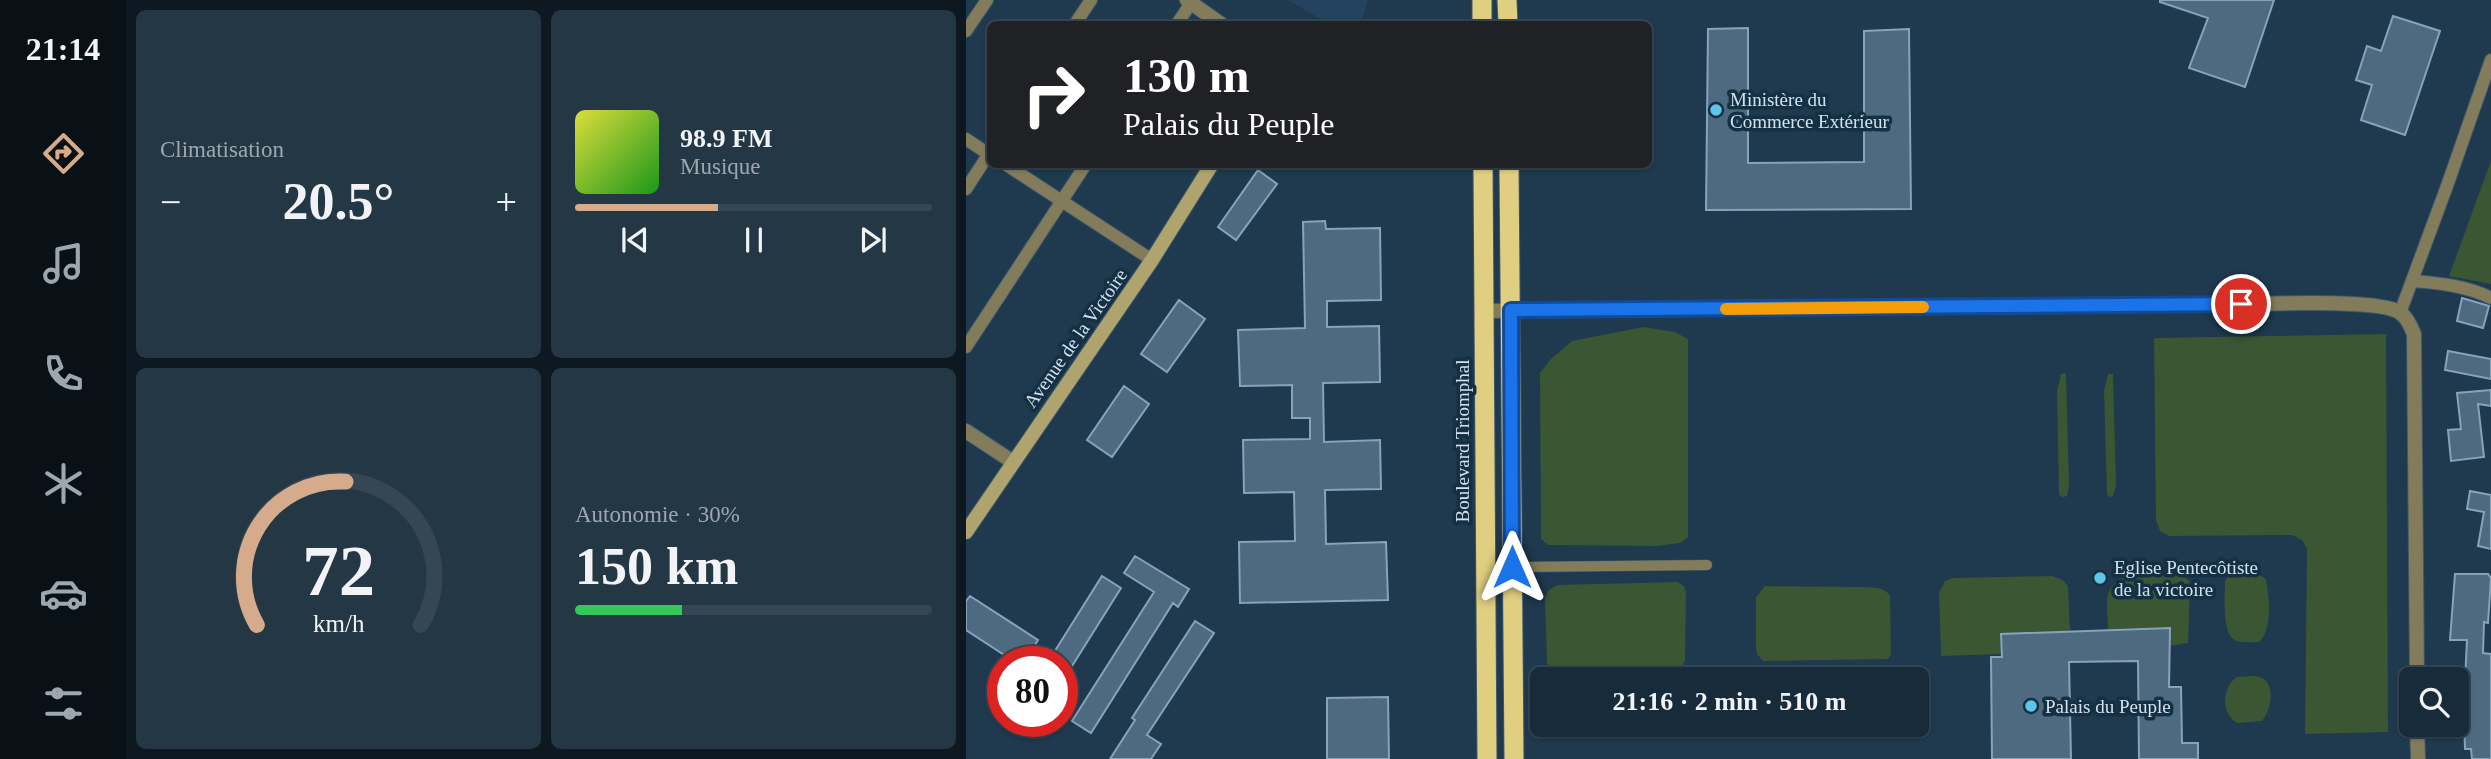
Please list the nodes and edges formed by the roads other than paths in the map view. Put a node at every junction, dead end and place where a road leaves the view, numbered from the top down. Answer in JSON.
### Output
{"nodes":[{"id":1,"x":986,"y":0,"type":"edge"},
{"id":2,"x":1091,"y":0,"type":"edge"},
{"id":3,"x":1482,"y":0,"type":"edge"},
{"id":4,"x":1507,"y":0,"type":"edge"},
{"id":5,"x":1189,"y":1,"type":"edge"},
{"id":6,"x":1077,"y":21,"type":"edge"},
{"id":7,"x":1179,"y":21,"type":"edge"},
{"id":8,"x":1217,"y":21,"type":"edge"},
{"id":9,"x":1482,"y":21,"type":"edge"},
{"id":10,"x":1508,"y":21,"type":"edge"},
{"id":11,"x":966,"y":31,"type":"edge"},
{"id":12,"x":2491,"y":60,"type":"edge"},
{"id":13,"x":966,"y":139,"type":"edge"},
{"id":14,"x":987,"y":152,"type":"edge"},
{"id":15,"x":987,"y":158,"type":"edge"},
{"id":16,"x":1011,"y":168,"type":"edge"},
{"id":17,"x":1083,"y":168,"type":"edge"},
{"id":18,"x":1210,"y":168,"type":"edge"},
{"id":19,"x":1483,"y":168,"type":"edge"},
{"id":20,"x":1509,"y":168,"type":"edge"},
{"id":21,"x":966,"y":189,"type":"edge"},
{"id":22,"x":1062,"y":202,"type":"junction"},
{"id":23,"x":1152,"y":260,"type":"junction"},
{"id":24,"x":2413,"y":281,"type":"junction"},
{"id":25,"x":2491,"y":298,"type":"edge"},
{"id":26,"x":1511,"y":310,"type":"junction"},
{"id":27,"x":1484,"y":311,"type":"junction"},
{"id":28,"x":2400,"y":313,"type":"junction"},
{"id":29,"x":966,"y":347,"type":"edge"},
{"id":30,"x":966,"y":431,"type":"edge"},
{"id":31,"x":1013,"y":462,"type":"junction"},
{"id":32,"x":966,"y":532,"type":"edge"},
{"id":33,"x":1707,"y":565,"type":"dead end"},
{"id":34,"x":1512,"y":567,"type":"junction"},
{"id":35,"x":2417,"y":667,"type":"edge"},
{"id":36,"x":2417,"y":737,"type":"edge"},
{"id":37,"x":1487,"y":759,"type":"edge"},
{"id":38,"x":1514,"y":759,"type":"edge"},
{"id":39,"x":2418,"y":759,"type":"edge"}],
"edges":[{"from":1,"to":11,"type":"street"},
{"from":2,"to":6,"type":"street"},
{"from":3,"to":9,"type":"highway"},
{"from":4,"to":10,"type":"highway"},
{"from":5,"to":7,"type":"street"},
{"from":5,"to":8,"type":"street"},
{"from":12,"to":24,"type":"street"},
{"from":13,"to":14,"type":"street"},
{"from":15,"to":21,"type":"street"},
{"from":16,"to":22,"type":"street"},
{"from":17,"to":22,"type":"street"},
{"from":18,"to":23,"type":"main road","name":"Avenue de la Victoire"},
{"from":19,"to":27,"type":"highway","name":"Boulevard Triomphal"},
{"from":20,"to":26,"type":"highway"},
{"from":22,"to":23,"type":"street"},
{"from":22,"to":29,"type":"street"},
{"from":23,"to":31,"type":"main road","name":"Avenue de la Victoire"},
{"from":24,"to":25,"type":"street"},
{"from":24,"to":28,"type":"street"},
{"from":26,"to":27,"type":"street"},
{"from":26,"to":28,"type":"street"},
{"from":26,"to":34,"type":"highway"},
{"from":27,"to":37,"type":"highway","name":"Boulevard Triomphal"},
{"from":28,"to":35,"type":"street"},
{"from":30,"to":31,"type":"street"},
{"from":31,"to":32,"type":"main road","name":"Avenue de la Victoire"},
{"from":33,"to":34,"type":"street"},
{"from":34,"to":38,"type":"highway"},
{"from":36,"to":39,"type":"street"}]}
